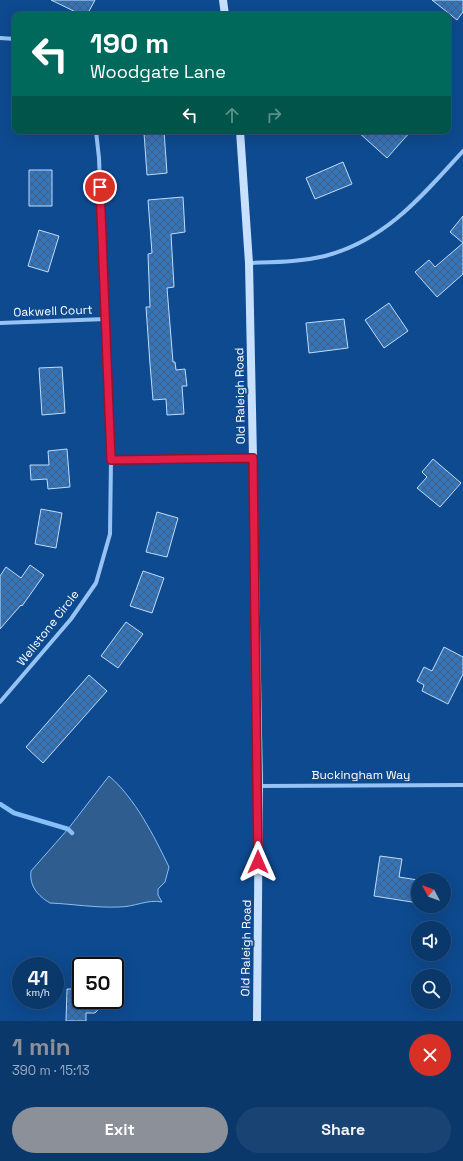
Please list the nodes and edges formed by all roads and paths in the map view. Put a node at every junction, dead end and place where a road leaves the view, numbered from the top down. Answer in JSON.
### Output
{"nodes":[{"id":1,"x":223,"y":0,"type":"edge"},
{"id":2,"x":225,"y":12,"type":"edge"},
{"id":3,"x":0,"y":38,"type":"edge"},
{"id":4,"x":12,"y":39,"type":"edge"},
{"id":5,"x":96,"y":134,"type":"edge"},
{"id":6,"x":240,"y":134,"type":"edge"},
{"id":7,"x":463,"y":151,"type":"edge"},
{"id":8,"x":249,"y":263,"type":"junction"},
{"id":9,"x":106,"y":319,"type":"junction"},
{"id":10,"x":0,"y":323,"type":"edge"},
{"id":11,"x":253,"y":458,"type":"junction"},
{"id":12,"x":111,"y":460,"type":"junction"},
{"id":13,"x":0,"y":702,"type":"edge"},
{"id":14,"x":463,"y":785,"type":"edge"},
{"id":15,"x":258,"y":786,"type":"junction"},
{"id":16,"x":257,"y":1021,"type":"edge"}],
"edges":[{"from":1,"to":2,"type":"main road"},
{"from":3,"to":4,"type":"street"},
{"from":5,"to":9,"type":"street","name":"Wellstone Circle"},
{"from":6,"to":8,"type":"main road","name":"Old Raleigh Road"},
{"from":7,"to":8,"type":"street"},
{"from":8,"to":11,"type":"main road","name":"Old Raleigh Road"},
{"from":9,"to":10,"type":"street","name":"Oakwell Court"},
{"from":9,"to":12,"type":"street","name":"Wellstone Circle"},
{"from":11,"to":12,"type":"street"},
{"from":11,"to":15,"type":"main road","name":"Old Raleigh Road"},
{"from":12,"to":13,"type":"street","name":"Wellstone Circle"},
{"from":14,"to":15,"type":"street","name":"Buckingham Way"},
{"from":15,"to":16,"type":"main road","name":"Old Raleigh Road"}]}
